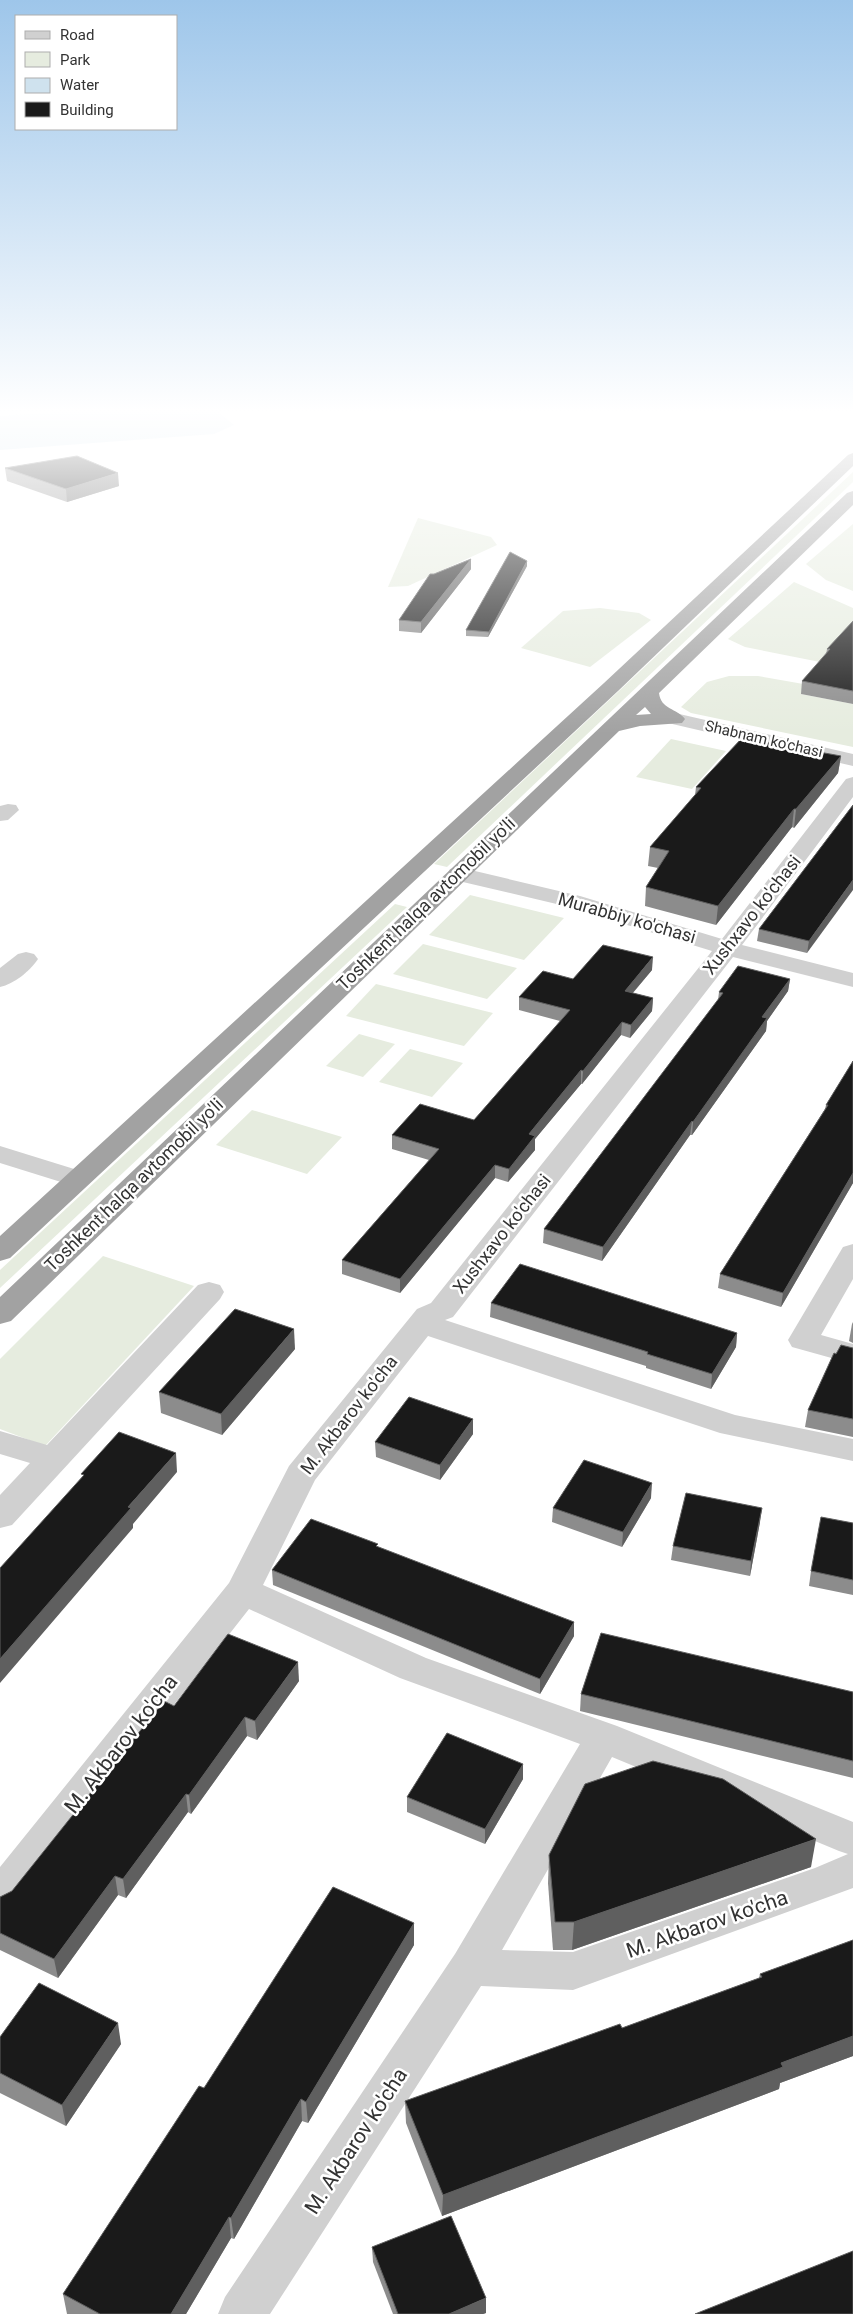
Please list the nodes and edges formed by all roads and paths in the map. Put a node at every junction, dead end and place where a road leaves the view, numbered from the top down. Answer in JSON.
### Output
{"nodes":[{"id":1,"x":789,"y":518,"type":"edge"},
{"id":2,"x":830,"y":518,"type":"edge"},
{"id":3,"x":649,"y":691,"type":"junction"},
{"id":4,"x":675,"y":719,"type":"junction"},
{"id":5,"x":611,"y":728,"type":"junction"},
{"id":6,"x":853,"y":760,"type":"edge"},
{"id":7,"x":853,"y":783,"type":"edge"},
{"id":8,"x":406,"y":878,"type":"junction"},
{"id":9,"x":451,"y":881,"type":"junction"},
{"id":10,"x":728,"y":948,"type":"junction"},
{"id":11,"x":26,"y":959,"type":"dead end"},
{"id":12,"x":0,"y":980,"type":"edge"},
{"id":13,"x":853,"y":980,"type":"edge"},
{"id":14,"x":0,"y":1154,"type":"edge"},
{"id":15,"x":77,"y":1179,"type":"junction"},
{"id":16,"x":0,"y":1252,"type":"edge"},
{"id":17,"x":853,"y":1253,"type":"edge"},
{"id":18,"x":209,"y":1292,"type":"dead end"},
{"id":19,"x":0,"y":1314,"type":"edge"},
{"id":20,"x":422,"y":1323,"type":"junction"},
{"id":21,"x":853,"y":1354,"type":"edge"},
{"id":22,"x":0,"y":1442,"type":"edge"},
{"id":23,"x":853,"y":1450,"type":"edge"},
{"id":24,"x":53,"y":1459,"type":"junction"},
{"id":25,"x":0,"y":1516,"type":"edge"},
{"id":26,"x":243,"y":1591,"type":"junction"},
{"id":27,"x":604,"y":1737,"type":"junction"},
{"id":28,"x":853,"y":1839,"type":"edge"},
{"id":29,"x":853,"y":1869,"type":"edge"},
{"id":30,"x":0,"y":1898,"type":"edge"},
{"id":31,"x":470,"y":1967,"type":"junction"},
{"id":32,"x":242,"y":2314,"type":"edge"}],
"edges":[{"from":1,"to":8,"type":"highway","name":"Toshkent halqa avtomobil yo'li"},
{"from":2,"to":3,"type":"highway","name":"Toshkent halqa avtomobil yo'li"},
{"from":3,"to":4,"type":"highway"},
{"from":3,"to":5,"type":"highway","name":"Toshkent halqa avtomobil yo'li"},
{"from":4,"to":5,"type":"highway"},
{"from":4,"to":6,"type":"street","name":"Shabnam ko'chasi"},
{"from":5,"to":9,"type":"highway","name":"Toshkent halqa avtomobil yo'li"},
{"from":7,"to":10,"type":"street","name":"Xushxavo ko'chasi"},
{"from":8,"to":9,"type":"highway"},
{"from":8,"to":15,"type":"highway","name":"Toshkent halqa avtomobil yo'li"},
{"from":9,"to":10,"type":"street","name":"Murabbiy ko'chasi"},
{"from":9,"to":19,"type":"highway","name":"Toshkent halqa avtomobil yo'li"},
{"from":10,"to":13,"type":"street","name":"Murabbiy ko'chasi"},
{"from":10,"to":20,"type":"street","name":"Xushxavo ko'chasi"},
{"from":11,"to":12,"type":"street"},
{"from":14,"to":15,"type":"street"},
{"from":15,"to":16,"type":"highway","name":"Toshkent halqa avtomobil yo'li"},
{"from":17,"to":21,"type":"street"},
{"from":18,"to":24,"type":"street"},
{"from":20,"to":23,"type":"street"},
{"from":20,"to":26,"type":"street","name":"M. Akbarov ko'cha"},
{"from":22,"to":24,"type":"street"},
{"from":24,"to":25,"type":"street"},
{"from":26,"to":27,"type":"street"},
{"from":26,"to":30,"type":"street","name":"M. Akbarov ko'cha"},
{"from":27,"to":28,"type":"street"},
{"from":27,"to":31,"type":"street","name":"M. Akbarov ko'cha"},
{"from":29,"to":31,"type":"street","name":"M. Akbarov ko'cha"},
{"from":31,"to":32,"type":"street","name":"M. Akbarov ko'cha"}]}
